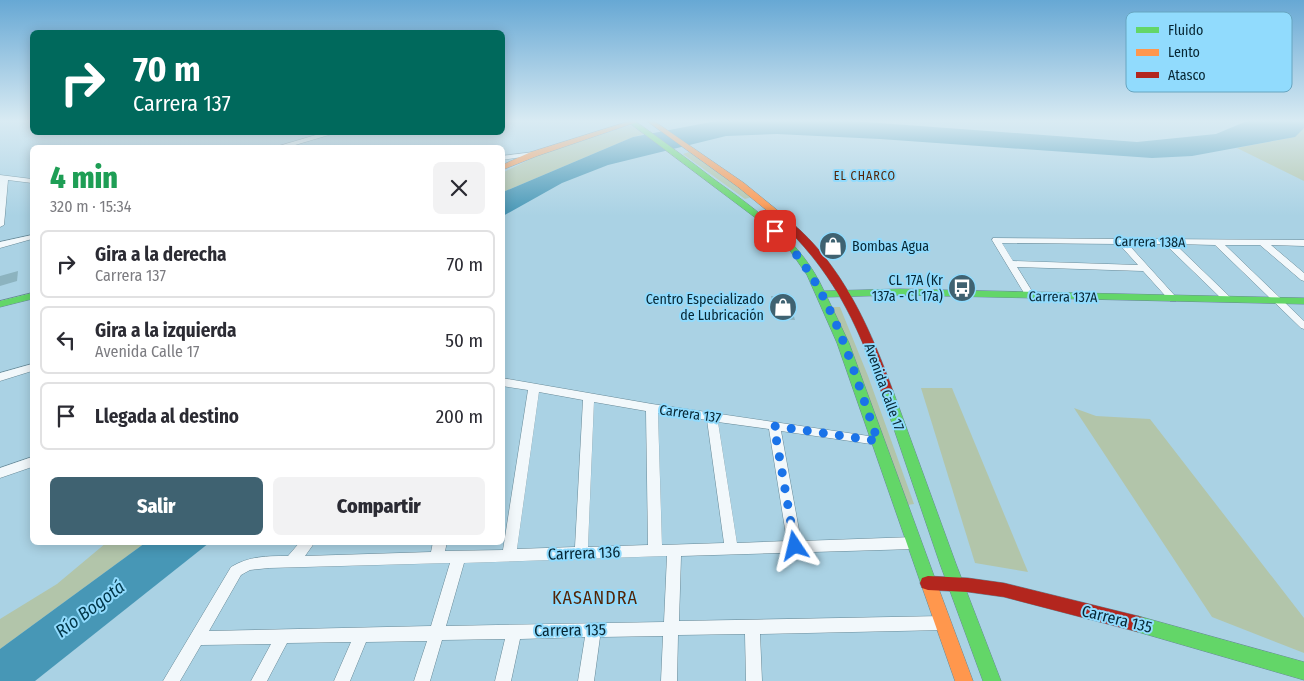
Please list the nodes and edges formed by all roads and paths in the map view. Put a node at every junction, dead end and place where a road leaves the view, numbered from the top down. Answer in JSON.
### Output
{"nodes":[{"id":1,"x":538,"y":153,"type":"edge"},
{"id":2,"x":676,"y":153,"type":"edge"},
{"id":3,"x":697,"y":153,"type":"edge"},
{"id":4,"x":534,"y":154,"type":"junction"},
{"id":5,"x":505,"y":158,"type":"edge"},
{"id":6,"x":505,"y":167,"type":"edge"},
{"id":7,"x":3,"y":178,"type":"edge"},
{"id":8,"x":30,"y":181,"type":"edge"},
{"id":9,"x":767,"y":204,"type":"junction"},
{"id":10,"x":749,"y":208,"type":"junction"},
{"id":11,"x":0,"y":225,"type":"edge"},
{"id":12,"x":30,"y":238,"type":"edge"},
{"id":13,"x":1121,"y":241,"type":"junction"},
{"id":14,"x":1168,"y":242,"type":"junction"},
{"id":15,"x":1217,"y":242,"type":"junction"},
{"id":16,"x":1263,"y":243,"type":"junction"},
{"id":17,"x":1304,"y":243,"type":"edge"},
{"id":18,"x":0,"y":245,"type":"edge"},
{"id":19,"x":1010,"y":264,"type":"junction"},
{"id":20,"x":1145,"y":268,"type":"junction"},
{"id":21,"x":1292,"y":268,"type":"junction"},
{"id":22,"x":1304,"y":268,"type":"edge"},
{"id":23,"x":1304,"y":278,"type":"edge"},
{"id":24,"x":846,"y":293,"type":"junction"},
{"id":25,"x":822,"y":294,"type":"junction"},
{"id":26,"x":30,"y":296,"type":"edge"},
{"id":27,"x":1030,"y":296,"type":"junction"},
{"id":28,"x":1173,"y":298,"type":"junction"},
{"id":29,"x":1227,"y":299,"type":"junction"},
{"id":30,"x":1277,"y":300,"type":"junction"},
{"id":31,"x":1304,"y":301,"type":"edge"},
{"id":32,"x":0,"y":304,"type":"edge"},
{"id":33,"x":1304,"y":326,"type":"edge"},
{"id":34,"x":30,"y":369,"type":"edge"},
{"id":35,"x":0,"y":377,"type":"edge"},
{"id":36,"x":505,"y":382,"type":"edge"},
{"id":37,"x":534,"y":387,"type":"junction"},
{"id":38,"x":589,"y":397,"type":"junction"},
{"id":39,"x":652,"y":408,"type":"junction"},
{"id":40,"x":712,"y":417,"type":"junction"},
{"id":41,"x":774,"y":426,"type":"junction"},
{"id":42,"x":878,"y":441,"type":"junction"},
{"id":43,"x":30,"y":463,"type":"edge"},
{"id":44,"x":0,"y":473,"type":"edge"},
{"id":45,"x":914,"y":543,"type":"junction"},
{"id":46,"x":306,"y":545,"type":"edge"},
{"id":47,"x":439,"y":545,"type":"edge"},
{"id":48,"x":795,"y":546,"type":"junction"},
{"id":49,"x":731,"y":548,"type":"junction"},
{"id":50,"x":674,"y":550,"type":"junction"},
{"id":51,"x":655,"y":551,"type":"junction"},
{"id":52,"x":581,"y":553,"type":"junction"},
{"id":53,"x":509,"y":555,"type":"junction"},
{"id":54,"x":459,"y":557,"type":"junction"},
{"id":55,"x":437,"y":558,"type":"junction"},
{"id":56,"x":291,"y":562,"type":"junction"},
{"id":57,"x":928,"y":583,"type":"junction"},
{"id":58,"x":954,"y":585,"type":"junction"},
{"id":59,"x":943,"y":623,"type":"junction"},
{"id":60,"x":752,"y":627,"type":"junction"},
{"id":61,"x":673,"y":628,"type":"junction"},
{"id":62,"x":593,"y":630,"type":"junction"},
{"id":63,"x":514,"y":631,"type":"junction"},
{"id":64,"x":436,"y":633,"type":"junction"},
{"id":65,"x":362,"y":634,"type":"junction"},
{"id":66,"x":283,"y":636,"type":"junction"},
{"id":67,"x":196,"y":638,"type":"junction"},
{"id":68,"x":1304,"y":671,"type":"edge"},
{"id":69,"x":171,"y":681,"type":"edge"},
{"id":70,"x":260,"y":681,"type":"edge"},
{"id":71,"x":342,"y":681,"type":"edge"},
{"id":72,"x":422,"y":681,"type":"edge"},
{"id":73,"x":503,"y":681,"type":"edge"},
{"id":74,"x":586,"y":681,"type":"edge"},
{"id":75,"x":670,"y":681,"type":"edge"},
{"id":76,"x":754,"y":681,"type":"edge"},
{"id":77,"x":964,"y":681,"type":"edge"},
{"id":78,"x":992,"y":681,"type":"edge"}],
"edges":[{"from":1,"to":4,"type":"main road"},
{"from":2,"to":10,"type":"main road","name":"Avenida Calle 17"},
{"from":3,"to":9,"type":"main road","name":"Avenida Calle 17"},
{"from":4,"to":5,"type":"street"},
{"from":4,"to":6,"type":"main road"},
{"from":7,"to":8,"type":"street"},
{"from":7,"to":11,"type":"street"},
{"from":9,"to":10,"type":"main road"},
{"from":9,"to":24,"type":"main road","name":"Avenida Calle 17"},
{"from":10,"to":25,"type":"main road","name":"Avenida Calle 17"},
{"from":12,"to":18,"type":"street"},
{"from":13,"to":14,"type":"street","name":"Carrera 138A"},
{"from":13,"to":19,"type":"street","name":"Carrera 138A"},
{"from":13,"to":20,"type":"street"},
{"from":14,"to":15,"type":"street","name":"Carrera 138A"},
{"from":14,"to":29,"type":"street"},
{"from":15,"to":16,"type":"street","name":"Carrera 138A"},
{"from":15,"to":30,"type":"street"},
{"from":16,"to":17,"type":"street","name":"Carrera 138A"},
{"from":16,"to":21,"type":"street"},
{"from":19,"to":20,"type":"street"},
{"from":19,"to":27,"type":"street"},
{"from":20,"to":28,"type":"street"},
{"from":21,"to":22,"type":"street"},
{"from":21,"to":23,"type":"street"},
{"from":24,"to":25,"type":"main road","name":"Carrera 137A"},
{"from":24,"to":27,"type":"main road","name":"Carrera 137A"},
{"from":24,"to":58,"type":"main road","name":"Avenida Calle 17"},
{"from":25,"to":42,"type":"main road","name":"Avenida Calle 17"},
{"from":26,"to":32,"type":"main road"},
{"from":27,"to":28,"type":"main road","name":"Carrera 137A"},
{"from":28,"to":29,"type":"main road","name":"Carrera 137A"},
{"from":29,"to":30,"type":"main road","name":"Carrera 137A"},
{"from":30,"to":31,"type":"main road","name":"Carrera 137A"},
{"from":30,"to":33,"type":"street"},
{"from":34,"to":35,"type":"street"},
{"from":36,"to":37,"type":"street","name":"Carrera 137"},
{"from":37,"to":38,"type":"street","name":"Carrera 137"},
{"from":37,"to":53,"type":"street"},
{"from":38,"to":39,"type":"street","name":"Carrera 137"},
{"from":38,"to":52,"type":"street"},
{"from":39,"to":40,"type":"street","name":"Carrera 137"},
{"from":39,"to":51,"type":"street"},
{"from":40,"to":41,"type":"street","name":"Carrera 137"},
{"from":40,"to":49,"type":"street"},
{"from":41,"to":42,"type":"street","name":"Carrera 137"},
{"from":41,"to":48,"type":"street"},
{"from":42,"to":45,"type":"main road","name":"Avenida Calle 17"},
{"from":43,"to":44,"type":"street"},
{"from":45,"to":48,"type":"street","name":"Carrera 136"},
{"from":45,"to":57,"type":"main road","name":"Avenida Calle 17"},
{"from":46,"to":56,"type":"street"},
{"from":47,"to":55,"type":"street"},
{"from":48,"to":49,"type":"street","name":"Carrera 136"},
{"from":49,"to":50,"type":"street","name":"Carrera 136"},
{"from":50,"to":51,"type":"street","name":"Carrera 136"},
{"from":50,"to":61,"type":"street"},
{"from":51,"to":52,"type":"street","name":"Carrera 136"},
{"from":52,"to":53,"type":"street","name":"Carrera 136"},
{"from":53,"to":54,"type":"street","name":"Carrera 136"},
{"from":54,"to":55,"type":"street","name":"Carrera 136"},
{"from":54,"to":64,"type":"street"},
{"from":55,"to":56,"type":"street","name":"Carrera 136"},
{"from":56,"to":67,"type":"street","name":"Carrera 136"},
{"from":57,"to":58,"type":"main road","name":"Carrera 135"},
{"from":57,"to":59,"type":"main road","name":"Avenida Calle 17"},
{"from":58,"to":68,"type":"main road","name":"Carrera 135"},
{"from":58,"to":78,"type":"main road","name":"Avenida Calle 17"},
{"from":59,"to":60,"type":"street","name":"Carrera 135"},
{"from":59,"to":77,"type":"main road","name":"Avenida Calle 17"},
{"from":60,"to":61,"type":"street","name":"Carrera 135"},
{"from":60,"to":76,"type":"street"},
{"from":61,"to":62,"type":"street","name":"Carrera 135"},
{"from":61,"to":75,"type":"street"},
{"from":62,"to":63,"type":"street","name":"Carrera 135"},
{"from":62,"to":74,"type":"street"},
{"from":63,"to":64,"type":"street","name":"Carrera 135"},
{"from":63,"to":73,"type":"street"},
{"from":64,"to":65,"type":"street","name":"Carrera 135"},
{"from":64,"to":72,"type":"street"},
{"from":65,"to":66,"type":"street","name":"Carrera 135"},
{"from":65,"to":71,"type":"street"},
{"from":66,"to":67,"type":"street","name":"Carrera 135"},
{"from":66,"to":70,"type":"street"},
{"from":67,"to":69,"type":"street"}]}
